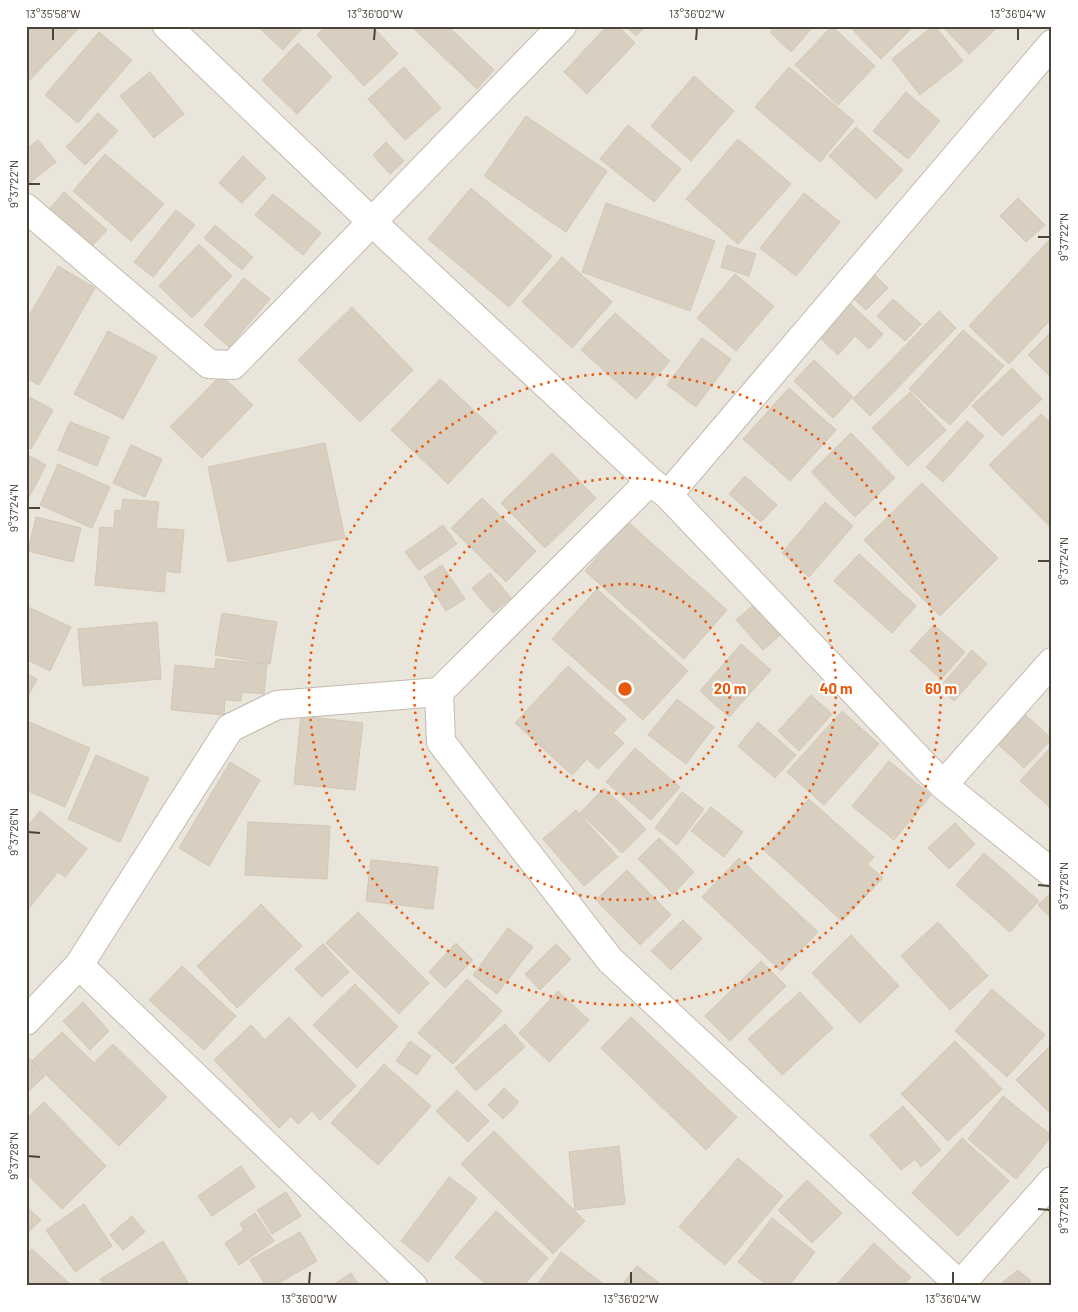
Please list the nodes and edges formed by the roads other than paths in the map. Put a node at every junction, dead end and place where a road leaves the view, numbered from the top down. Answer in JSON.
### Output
{"nodes":[{"id":1,"x":167,"y":26,"type":"edge"},
{"id":2,"x":562,"y":26,"type":"edge"},
{"id":3,"x":1052,"y":44,"type":"edge"},
{"id":4,"x":26,"y":208,"type":"edge"},
{"id":5,"x":372,"y":222,"type":"junction"},
{"id":6,"x":659,"y":488,"type":"junction"},
{"id":7,"x":1052,"y":662,"type":"edge"},
{"id":8,"x":439,"y":692,"type":"junction"},
{"id":9,"x":943,"y":786,"type":"junction"},
{"id":10,"x":1052,"y":873,"type":"edge"},
{"id":11,"x":79,"y":965,"type":"junction"},
{"id":12,"x":26,"y":1021,"type":"edge"},
{"id":13,"x":1052,"y":1181,"type":"edge"},
{"id":14,"x":960,"y":1285,"type":"edge"},
{"id":15,"x":413,"y":1286,"type":"edge"}],
"edges":[{"from":1,"to":5,"type":"street"},
{"from":2,"to":5,"type":"street"},
{"from":3,"to":6,"type":"street"},
{"from":4,"to":5,"type":"street"},
{"from":5,"to":6,"type":"street"},
{"from":6,"to":8,"type":"street"},
{"from":6,"to":9,"type":"street"},
{"from":7,"to":9,"type":"street"},
{"from":8,"to":11,"type":"street"},
{"from":8,"to":14,"type":"street"},
{"from":9,"to":10,"type":"street"},
{"from":11,"to":12,"type":"street"},
{"from":11,"to":15,"type":"street"},
{"from":13,"to":14,"type":"street"}]}
